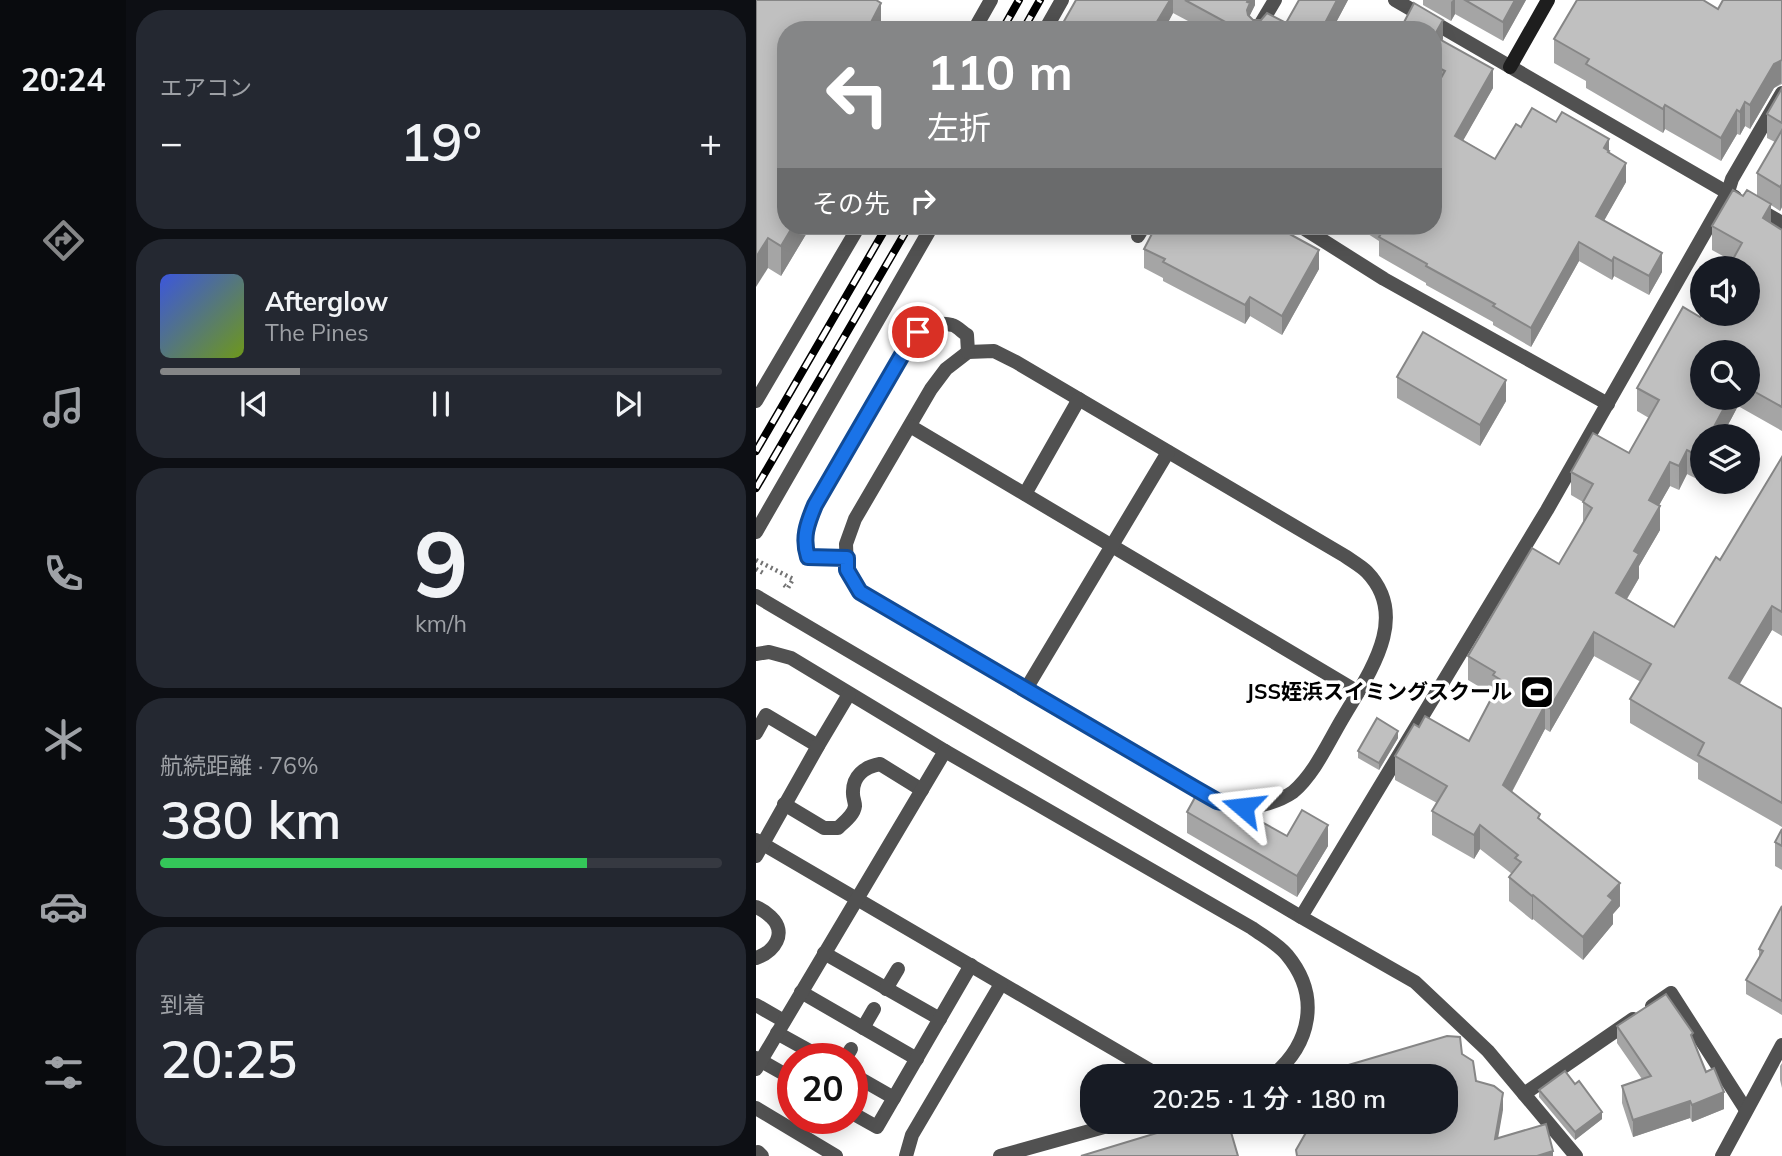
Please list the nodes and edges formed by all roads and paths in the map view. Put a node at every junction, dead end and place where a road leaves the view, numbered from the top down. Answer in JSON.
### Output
{"nodes":[{"id":1,"x":992,"y":0,"type":"edge"},
{"id":2,"x":1062,"y":0,"type":"edge"},
{"id":3,"x":1275,"y":0,"type":"edge"},
{"id":4,"x":1395,"y":0,"type":"edge"},
{"id":5,"x":1548,"y":0,"type":"edge"},
{"id":6,"x":979,"y":21,"type":"edge"},
{"id":7,"x":1050,"y":21,"type":"edge"},
{"id":8,"x":1263,"y":21,"type":"edge"},
{"id":9,"x":1431,"y":21,"type":"edge"},
{"id":10,"x":1442,"y":27,"type":"edge"},
{"id":11,"x":1510,"y":67,"type":"junction"},
{"id":12,"x":1782,"y":93,"type":"edge"},
{"id":13,"x":1728,"y":192,"type":"junction"},
{"id":14,"x":1782,"y":223,"type":"edge"},
{"id":15,"x":854,"y":235,"type":"edge"},
{"id":16,"x":927,"y":235,"type":"edge"},
{"id":17,"x":1314,"y":235,"type":"edge"},
{"id":18,"x":968,"y":352,"type":"junction"},
{"id":19,"x":757,"y":398,"type":"edge"},
{"id":20,"x":1079,"y":399,"type":"junction"},
{"id":21,"x":1608,"y":404,"type":"junction"},
{"id":22,"x":910,"y":426,"type":"junction"},
{"id":23,"x":1168,"y":452,"type":"junction"},
{"id":24,"x":1025,"y":494,"type":"junction"},
{"id":25,"x":756,"y":531,"type":"edge"},
{"id":26,"x":1112,"y":546,"type":"junction"},
{"id":27,"x":847,"y":558,"type":"junction"},
{"id":28,"x":756,"y":560,"type":"edge"},
{"id":29,"x":756,"y":569,"type":"edge"},
{"id":30,"x":767,"y":575,"type":"dead end"},
{"id":31,"x":778,"y":582,"type":"dead end"},
{"id":32,"x":756,"y":596,"type":"edge"},
{"id":33,"x":756,"y":654,"type":"edge"},
{"id":34,"x":1026,"y":689,"type":"junction"},
{"id":35,"x":1357,"y":692,"type":"junction"},
{"id":36,"x":849,"y":694,"type":"junction"},
{"id":37,"x":756,"y":733,"type":"edge"},
{"id":38,"x":818,"y":746,"type":"junction"},
{"id":39,"x":945,"y":751,"type":"junction"},
{"id":40,"x":922,"y":790,"type":"junction"},
{"id":41,"x":785,"y":804,"type":"junction"},
{"id":42,"x":758,"y":846,"type":"edge"},
{"id":43,"x":857,"y":898,"type":"junction"},
{"id":44,"x":756,"y":906,"type":"edge"},
{"id":45,"x":1301,"y":917,"type":"junction"},
{"id":46,"x":824,"y":953,"type":"junction"},
{"id":47,"x":756,"y":958,"type":"edge"},
{"id":48,"x":971,"y":965,"type":"junction"},
{"id":49,"x":898,"y":969,"type":"dead end"},
{"id":50,"x":1001,"y":984,"type":"junction"},
{"id":51,"x":886,"y":989,"type":"junction"},
{"id":52,"x":802,"y":992,"type":"junction"},
{"id":53,"x":756,"y":1005,"type":"edge"},
{"id":54,"x":874,"y":1009,"type":"dead end"},
{"id":55,"x":940,"y":1019,"type":"junction"},
{"id":56,"x":781,"y":1027,"type":"junction"},
{"id":57,"x":863,"y":1028,"type":"junction"},
{"id":58,"x":802,"y":1043,"type":"edge"},
{"id":59,"x":1782,"y":1045,"type":"edge"},
{"id":60,"x":917,"y":1059,"type":"junction"},
{"id":61,"x":758,"y":1062,"type":"edge"},
{"id":62,"x":1139,"y":1064,"type":"edge"},
{"id":63,"x":1287,"y":1064,"type":"edge"},
{"id":64,"x":777,"y":1071,"type":"edge"},
{"id":65,"x":868,"y":1083,"type":"edge"},
{"id":66,"x":1524,"y":1094,"type":"junction"},
{"id":67,"x":894,"y":1098,"type":"junction"},
{"id":68,"x":756,"y":1108,"type":"edge"},
{"id":69,"x":1746,"y":1110,"type":"junction"},
{"id":70,"x":868,"y":1122,"type":"edge"},
{"id":71,"x":1080,"y":1134,"type":"edge"},
{"id":72,"x":836,"y":1156,"type":"edge"},
{"id":73,"x":906,"y":1156,"type":"edge"},
{"id":74,"x":1000,"y":1156,"type":"edge"},
{"id":75,"x":1576,"y":1156,"type":"edge"},
{"id":76,"x":1722,"y":1156,"type":"edge"}],
"edges":[{"from":1,"to":6,"type":"street"},
{"from":2,"to":7,"type":"street"},
{"from":3,"to":8,"type":"street"},
{"from":4,"to":9,"type":"street"},
{"from":5,"to":11,"type":"street"},
{"from":10,"to":11,"type":"street"},
{"from":11,"to":13,"type":"street"},
{"from":12,"to":13,"type":"street"},
{"from":13,"to":14,"type":"street"},
{"from":13,"to":21,"type":"street"},
{"from":15,"to":19,"type":"street"},
{"from":16,"to":25,"type":"street"},
{"from":17,"to":21,"type":"street"},
{"from":18,"to":20,"type":"street"},
{"from":18,"to":22,"type":"street"},
{"from":18,"to":27,"type":"street"},
{"from":20,"to":23,"type":"street"},
{"from":20,"to":24,"type":"street"},
{"from":21,"to":45,"type":"street"},
{"from":22,"to":24,"type":"street"},
{"from":22,"to":27,"type":"street"},
{"from":23,"to":26,"type":"street"},
{"from":23,"to":35,"type":"street"},
{"from":24,"to":26,"type":"street"},
{"from":26,"to":34,"type":"street"},
{"from":26,"to":35,"type":"street"},
{"from":27,"to":34,"type":"street"},
{"from":28,"to":31,"type":"path"},
{"from":29,"to":30,"type":"path"},
{"from":32,"to":45,"type":"street"},
{"from":33,"to":36,"type":"street"},
{"from":34,"to":35,"type":"street"},
{"from":36,"to":38,"type":"street"},
{"from":36,"to":39,"type":"street"},
{"from":37,"to":38,"type":"street"},
{"from":38,"to":41,"type":"street"},
{"from":39,"to":40,"type":"street"},
{"from":39,"to":63,"type":"street"},
{"from":40,"to":41,"type":"street"},
{"from":40,"to":43,"type":"street"},
{"from":41,"to":42,"type":"street"},
{"from":42,"to":43,"type":"street"},
{"from":43,"to":46,"type":"street"},
{"from":43,"to":48,"type":"street"},
{"from":44,"to":47,"type":"street"},
{"from":45,"to":66,"type":"street"},
{"from":46,"to":51,"type":"street"},
{"from":46,"to":52,"type":"street"},
{"from":48,"to":50,"type":"street"},
{"from":48,"to":55,"type":"street"},
{"from":49,"to":51,"type":"street"},
{"from":50,"to":62,"type":"street"},
{"from":50,"to":73,"type":"street"},
{"from":51,"to":55,"type":"street"},
{"from":52,"to":56,"type":"street"},
{"from":52,"to":57,"type":"street"},
{"from":53,"to":56,"type":"street"},
{"from":54,"to":57,"type":"street"},
{"from":55,"to":60,"type":"street"},
{"from":56,"to":58,"type":"street"},
{"from":56,"to":61,"type":"street"},
{"from":57,"to":60,"type":"street"},
{"from":59,"to":69,"type":"street"},
{"from":60,"to":67,"type":"street"},
{"from":61,"to":64,"type":"street"},
{"from":65,"to":67,"type":"street"},
{"from":66,"to":69,"type":"street"},
{"from":66,"to":75,"type":"street"},
{"from":67,"to":70,"type":"street"},
{"from":68,"to":72,"type":"street"},
{"from":69,"to":76,"type":"street"},
{"from":71,"to":74,"type":"street"}]}
